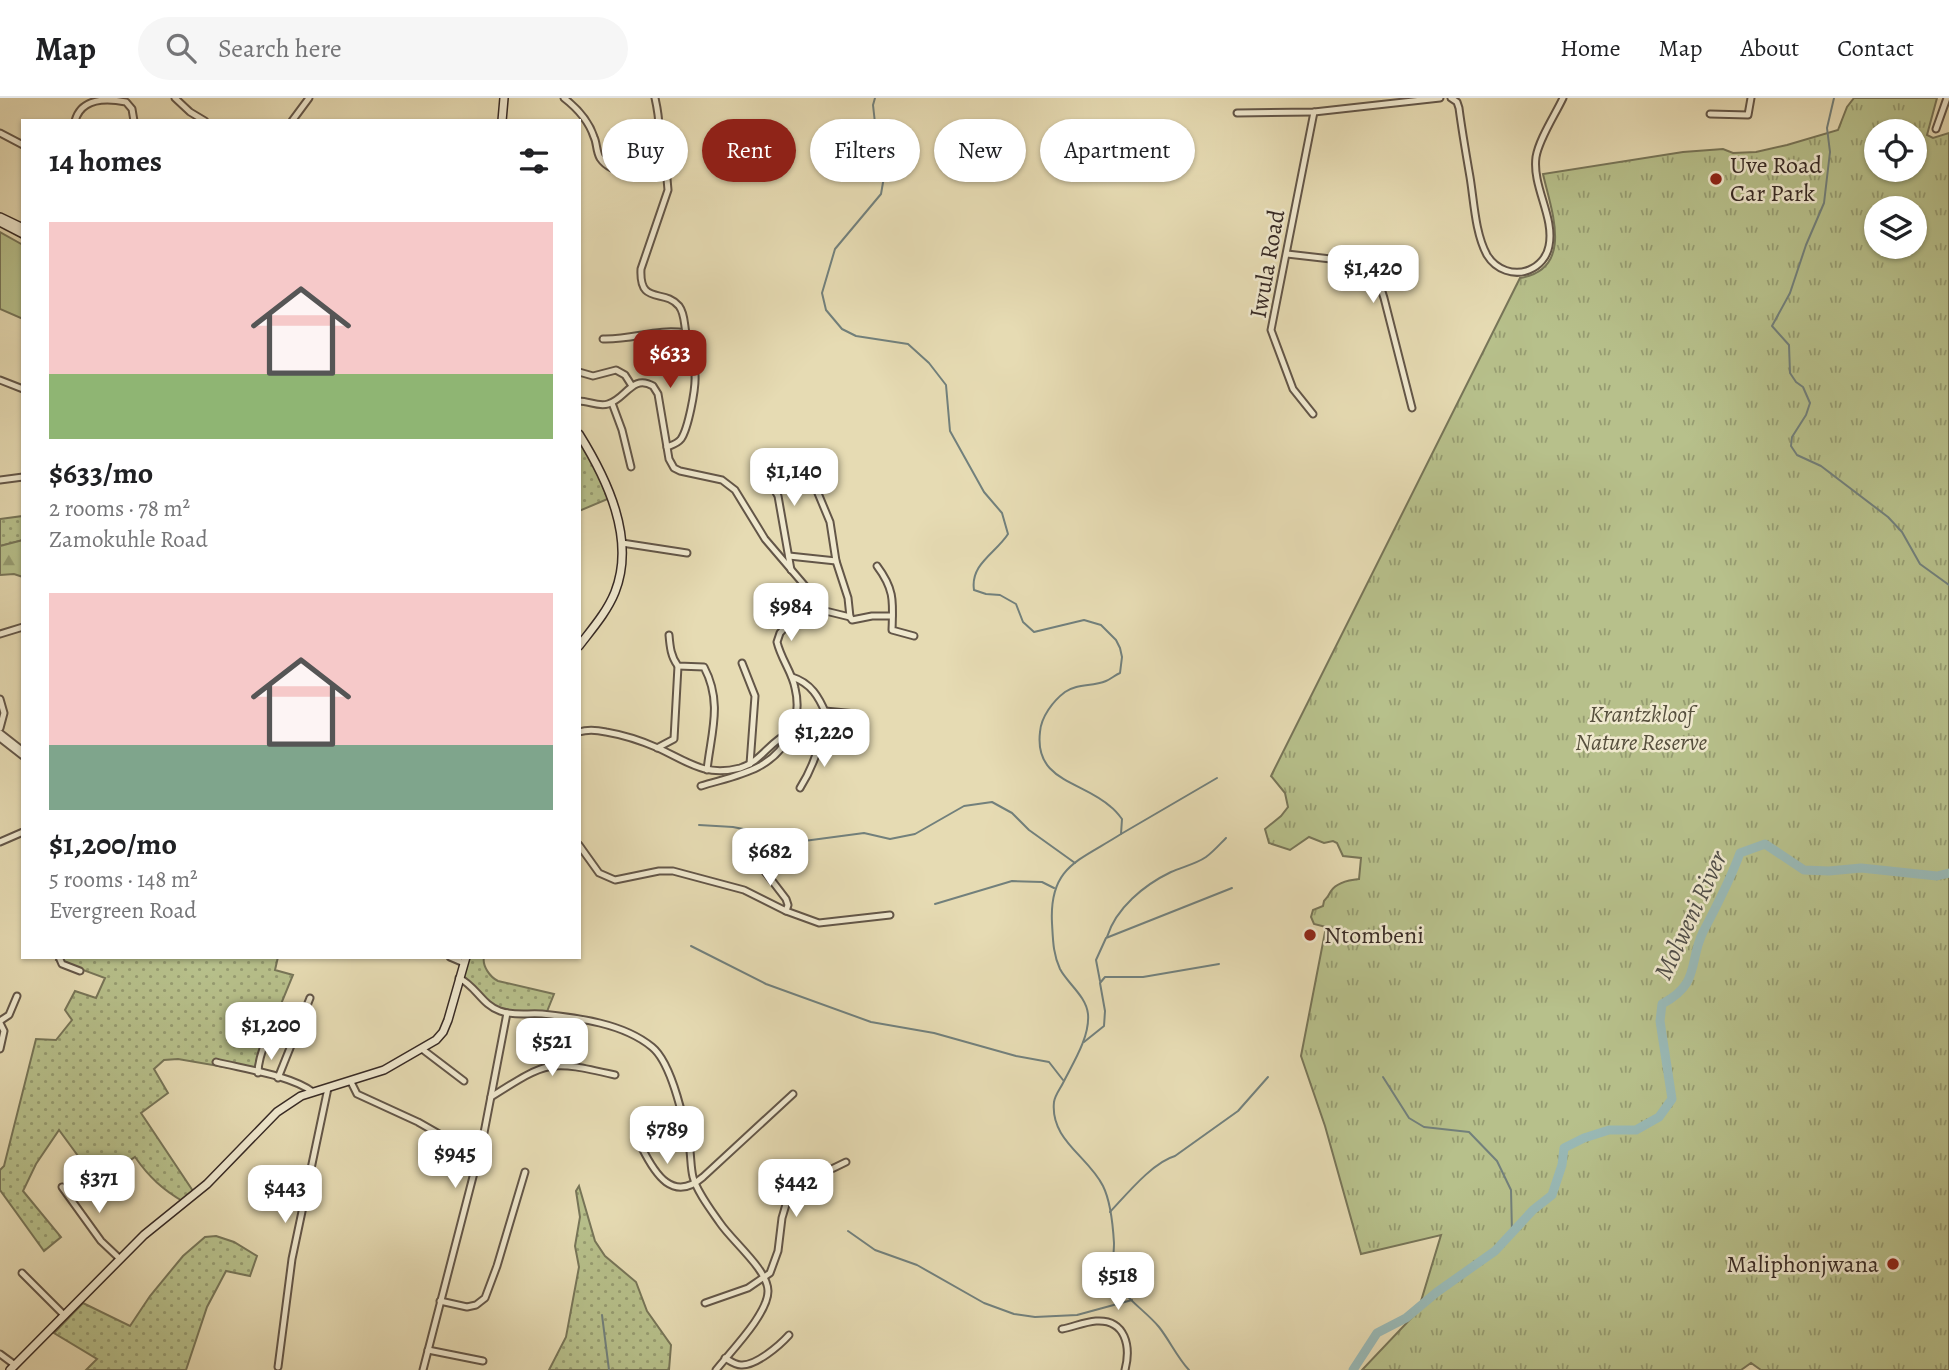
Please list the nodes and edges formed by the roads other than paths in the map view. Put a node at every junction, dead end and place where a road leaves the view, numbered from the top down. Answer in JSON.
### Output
{"nodes":[{"id":1,"x":176,"y":98,"type":"edge"},
{"id":2,"x":309,"y":98,"type":"edge"},
{"id":3,"x":504,"y":98,"type":"edge"},
{"id":4,"x":564,"y":98,"type":"edge"},
{"id":5,"x":654,"y":98,"type":"edge"},
{"id":6,"x":1440,"y":98,"type":"edge"},
{"id":7,"x":1563,"y":98,"type":"edge"},
{"id":8,"x":1751,"y":98,"type":"edge"},
{"id":9,"x":1947,"y":98,"type":"edge"},
{"id":10,"x":1454,"y":99,"type":"edge"},
{"id":11,"x":1396,"y":100,"type":"edge"},
{"id":12,"x":1314,"y":112,"type":"junction"},
{"id":13,"x":1237,"y":113,"type":"dead end"},
{"id":14,"x":1710,"y":114,"type":"dead end"},
{"id":15,"x":76,"y":119,"type":"edge"},
{"id":16,"x":134,"y":119,"type":"edge"},
{"id":17,"x":202,"y":119,"type":"edge"},
{"id":18,"x":293,"y":119,"type":"edge"},
{"id":19,"x":502,"y":119,"type":"edge"},
{"id":20,"x":658,"y":119,"type":"edge"},
{"id":21,"x":1936,"y":128,"type":"dead end"},
{"id":22,"x":0,"y":133,"type":"edge"},
{"id":23,"x":21,"y":144,"type":"edge"},
{"id":24,"x":602,"y":160,"type":"edge"},
{"id":25,"x":667,"y":182,"type":"edge"},
{"id":26,"x":0,"y":217,"type":"edge"},
{"id":27,"x":0,"y":222,"type":"edge"},
{"id":28,"x":21,"y":227,"type":"edge"},
{"id":29,"x":21,"y":233,"type":"edge"},
{"id":30,"x":1287,"y":254,"type":"junction"},
{"id":31,"x":686,"y":333,"type":"junction"},
{"id":32,"x":603,"y":339,"type":"dead end"},
{"id":33,"x":581,"y":373,"type":"edge"},
{"id":34,"x":0,"y":380,"type":"edge"},
{"id":35,"x":632,"y":386,"type":"junction"},
{"id":36,"x":21,"y":388,"type":"edge"},
{"id":37,"x":581,"y":401,"type":"edge"},
{"id":38,"x":612,"y":403,"type":"junction"},
{"id":39,"x":1412,"y":408,"type":"dead end"},
{"id":40,"x":1313,"y":414,"type":"dead end"},
{"id":41,"x":581,"y":437,"type":"edge"},
{"id":42,"x":667,"y":447,"type":"junction"},
{"id":43,"x":824,"y":455,"type":"dead end"},
{"id":44,"x":631,"y":467,"type":"dead end"},
{"id":45,"x":765,"y":472,"type":"dead end"},
{"id":46,"x":21,"y":477,"type":"edge"},
{"id":47,"x":0,"y":480,"type":"edge"},
{"id":48,"x":622,"y":543,"type":"junction"},
{"id":49,"x":687,"y":553,"type":"dead end"},
{"id":50,"x":789,"y":556,"type":"junction"},
{"id":51,"x":836,"y":561,"type":"junction"},
{"id":52,"x":877,"y":566,"type":"dead end"},
{"id":53,"x":791,"y":570,"type":"junction"},
{"id":54,"x":805,"y":606,"type":"junction"},
{"id":55,"x":892,"y":616,"type":"junction"},
{"id":56,"x":851,"y":618,"type":"junction"},
{"id":57,"x":21,"y":628,"type":"edge"},
{"id":58,"x":0,"y":634,"type":"edge"},
{"id":59,"x":669,"y":635,"type":"dead end"},
{"id":60,"x":914,"y":636,"type":"dead end"},
{"id":61,"x":581,"y":643,"type":"edge"},
{"id":62,"x":742,"y":663,"type":"dead end"},
{"id":63,"x":678,"y":666,"type":"junction"},
{"id":64,"x":792,"y":677,"type":"junction"},
{"id":65,"x":0,"y":699,"type":"edge"},
{"id":66,"x":825,"y":711,"type":"junction"},
{"id":67,"x":856,"y":714,"type":"dead end"},
{"id":68,"x":0,"y":730,"type":"edge"},
{"id":69,"x":581,"y":731,"type":"edge"},
{"id":70,"x":791,"y":733,"type":"junction"},
{"id":71,"x":0,"y":738,"type":"edge"},
{"id":72,"x":821,"y":738,"type":"junction"},
{"id":73,"x":657,"y":748,"type":"junction"},
{"id":74,"x":21,"y":751,"type":"edge"},
{"id":75,"x":21,"y":752,"type":"edge"},
{"id":76,"x":750,"y":764,"type":"junction"},
{"id":77,"x":707,"y":770,"type":"junction"},
{"id":78,"x":701,"y":786,"type":"dead end"},
{"id":79,"x":800,"y":788,"type":"dead end"},
{"id":80,"x":21,"y":833,"type":"edge"},
{"id":81,"x":0,"y":842,"type":"edge"},
{"id":82,"x":581,"y":848,"type":"edge"},
{"id":83,"x":767,"y":863,"type":"dead end"},
{"id":84,"x":786,"y":911,"type":"junction"},
{"id":85,"x":890,"y":915,"type":"dead end"},
{"id":86,"x":60,"y":959,"type":"edge"},
{"id":87,"x":465,"y":960,"type":"edge"},
{"id":88,"x":79,"y":971,"type":"dead end"},
{"id":89,"x":459,"y":978,"type":"junction"},
{"id":90,"x":17,"y":996,"type":"dead end"},
{"id":91,"x":310,"y":998,"type":"dead end"},
{"id":92,"x":285,"y":1007,"type":"dead end"},
{"id":93,"x":507,"y":1013,"type":"junction"},
{"id":94,"x":0,"y":1022,"type":"edge"},
{"id":95,"x":0,"y":1049,"type":"edge"},
{"id":96,"x":422,"y":1049,"type":"junction"},
{"id":97,"x":216,"y":1062,"type":"dead end"},
{"id":98,"x":258,"y":1073,"type":"junction"},
{"id":99,"x":615,"y":1075,"type":"dead end"},
{"id":100,"x":278,"y":1078,"type":"junction"},
{"id":101,"x":464,"y":1081,"type":"dead end"},
{"id":102,"x":351,"y":1082,"type":"junction"},
{"id":103,"x":328,"y":1088,"type":"junction"},
{"id":104,"x":313,"y":1092,"type":"junction"},
{"id":105,"x":793,"y":1094,"type":"dead end"},
{"id":106,"x":491,"y":1097,"type":"junction"},
{"id":107,"x":446,"y":1138,"type":"dead end"},
{"id":108,"x":642,"y":1148,"type":"dead end"},
{"id":109,"x":846,"y":1162,"type":"dead end"},
{"id":110,"x":525,"y":1172,"type":"dead end"},
{"id":111,"x":696,"y":1184,"type":"junction"},
{"id":112,"x":62,"y":1187,"type":"dead end"},
{"id":113,"x":119,"y":1258,"type":"junction"},
{"id":114,"x":22,"y":1273,"type":"dead end"},
{"id":115,"x":765,"y":1277,"type":"junction"},
{"id":116,"x":440,"y":1301,"type":"junction"},
{"id":117,"x":705,"y":1303,"type":"dead end"},
{"id":118,"x":64,"y":1315,"type":"junction"},
{"id":119,"x":1062,"y":1329,"type":"dead end"},
{"id":120,"x":789,"y":1335,"type":"dead end"},
{"id":121,"x":428,"y":1350,"type":"junction"},
{"id":122,"x":0,"y":1354,"type":"edge"},
{"id":123,"x":725,"y":1358,"type":"junction"},
{"id":124,"x":484,"y":1361,"type":"dead end"},
{"id":125,"x":278,"y":1367,"type":"dead end"},
{"id":126,"x":13,"y":1368,"type":"edge"},
{"id":127,"x":423,"y":1370,"type":"edge"},
{"id":128,"x":716,"y":1370,"type":"edge"},
{"id":129,"x":1125,"y":1370,"type":"edge"}],
"edges":[{"from":1,"to":17,"type":"street"},
{"from":2,"to":18,"type":"street"},
{"from":3,"to":19,"type":"street"},
{"from":4,"to":24,"type":"street"},
{"from":5,"to":20,"type":"street"},
{"from":6,"to":11,"type":"street"},
{"from":7,"to":10,"type":"street"},
{"from":8,"to":14,"type":"street"},
{"from":9,"to":21,"type":"street"},
{"from":11,"to":12,"type":"street"},
{"from":12,"to":13,"type":"street"},
{"from":12,"to":30,"type":"street","name":"Iwula Road"},
{"from":15,"to":16,"type":"street"},
{"from":22,"to":23,"type":"street"},
{"from":25,"to":31,"type":"street"},
{"from":26,"to":28,"type":"street"},
{"from":27,"to":29,"type":"street"},
{"from":30,"to":39,"type":"street"},
{"from":30,"to":40,"type":"street","name":"Iwula Road"},
{"from":31,"to":32,"type":"street"},
{"from":31,"to":42,"type":"street"},
{"from":33,"to":35,"type":"street"},
{"from":34,"to":36,"type":"street"},
{"from":35,"to":38,"type":"street"},
{"from":35,"to":42,"type":"street"},
{"from":37,"to":38,"type":"street"},
{"from":38,"to":44,"type":"street"},
{"from":41,"to":48,"type":"street"},
{"from":42,"to":53,"type":"street"},
{"from":43,"to":51,"type":"street"},
{"from":45,"to":50,"type":"street"},
{"from":46,"to":47,"type":"street"},
{"from":48,"to":49,"type":"street"},
{"from":48,"to":61,"type":"street"},
{"from":50,"to":51,"type":"street"},
{"from":50,"to":53,"type":"street"},
{"from":51,"to":56,"type":"street"},
{"from":52,"to":55,"type":"street"},
{"from":53,"to":54,"type":"street"},
{"from":54,"to":56,"type":"street"},
{"from":54,"to":64,"type":"street"},
{"from":55,"to":56,"type":"street"},
{"from":55,"to":60,"type":"street"},
{"from":57,"to":58,"type":"street"},
{"from":59,"to":63,"type":"street"},
{"from":62,"to":76,"type":"street"},
{"from":63,"to":73,"type":"street"},
{"from":63,"to":77,"type":"street"},
{"from":64,"to":66,"type":"street"},
{"from":64,"to":70,"type":"street"},
{"from":65,"to":68,"type":"street"},
{"from":66,"to":67,"type":"street"},
{"from":66,"to":72,"type":"street"},
{"from":68,"to":74,"type":"street"},
{"from":69,"to":73,"type":"street"},
{"from":70,"to":72,"type":"street"},
{"from":70,"to":76,"type":"street"},
{"from":70,"to":78,"type":"street"},
{"from":71,"to":75,"type":"street"},
{"from":72,"to":79,"type":"street"},
{"from":73,"to":77,"type":"street"},
{"from":76,"to":77,"type":"street"},
{"from":80,"to":81,"type":"street"},
{"from":82,"to":84,"type":"street"},
{"from":83,"to":84,"type":"street"},
{"from":84,"to":85,"type":"street"},
{"from":86,"to":88,"type":"street"},
{"from":87,"to":89,"type":"street"},
{"from":89,"to":93,"type":"street"},
{"from":89,"to":96,"type":"street"},
{"from":90,"to":94,"type":"street"},
{"from":91,"to":100,"type":"street"},
{"from":92,"to":98,"type":"street"},
{"from":93,"to":106,"type":"street"},
{"from":93,"to":111,"type":"street"},
{"from":94,"to":95,"type":"street"},
{"from":96,"to":101,"type":"street"},
{"from":96,"to":102,"type":"street"},
{"from":97,"to":98,"type":"street"},
{"from":98,"to":100,"type":"street"},
{"from":99,"to":106,"type":"street"},
{"from":100,"to":104,"type":"street"},
{"from":102,"to":103,"type":"street"},
{"from":102,"to":107,"type":"street"},
{"from":103,"to":104,"type":"street"},
{"from":103,"to":125,"type":"street"},
{"from":104,"to":113,"type":"street"},
{"from":105,"to":111,"type":"street"},
{"from":106,"to":116,"type":"street"},
{"from":108,"to":111,"type":"street"},
{"from":109,"to":115,"type":"street"},
{"from":110,"to":116,"type":"street"},
{"from":111,"to":115,"type":"street"},
{"from":112,"to":113,"type":"street"},
{"from":113,"to":118,"type":"street"},
{"from":114,"to":118,"type":"street"},
{"from":115,"to":117,"type":"street"},
{"from":115,"to":123,"type":"street"},
{"from":116,"to":121,"type":"street"},
{"from":118,"to":126,"type":"street"},
{"from":119,"to":129,"type":"street"},
{"from":120,"to":123,"type":"street"},
{"from":121,"to":124,"type":"street"},
{"from":121,"to":127,"type":"street"},
{"from":122,"to":126,"type":"street"},
{"from":123,"to":128,"type":"street"}]}
